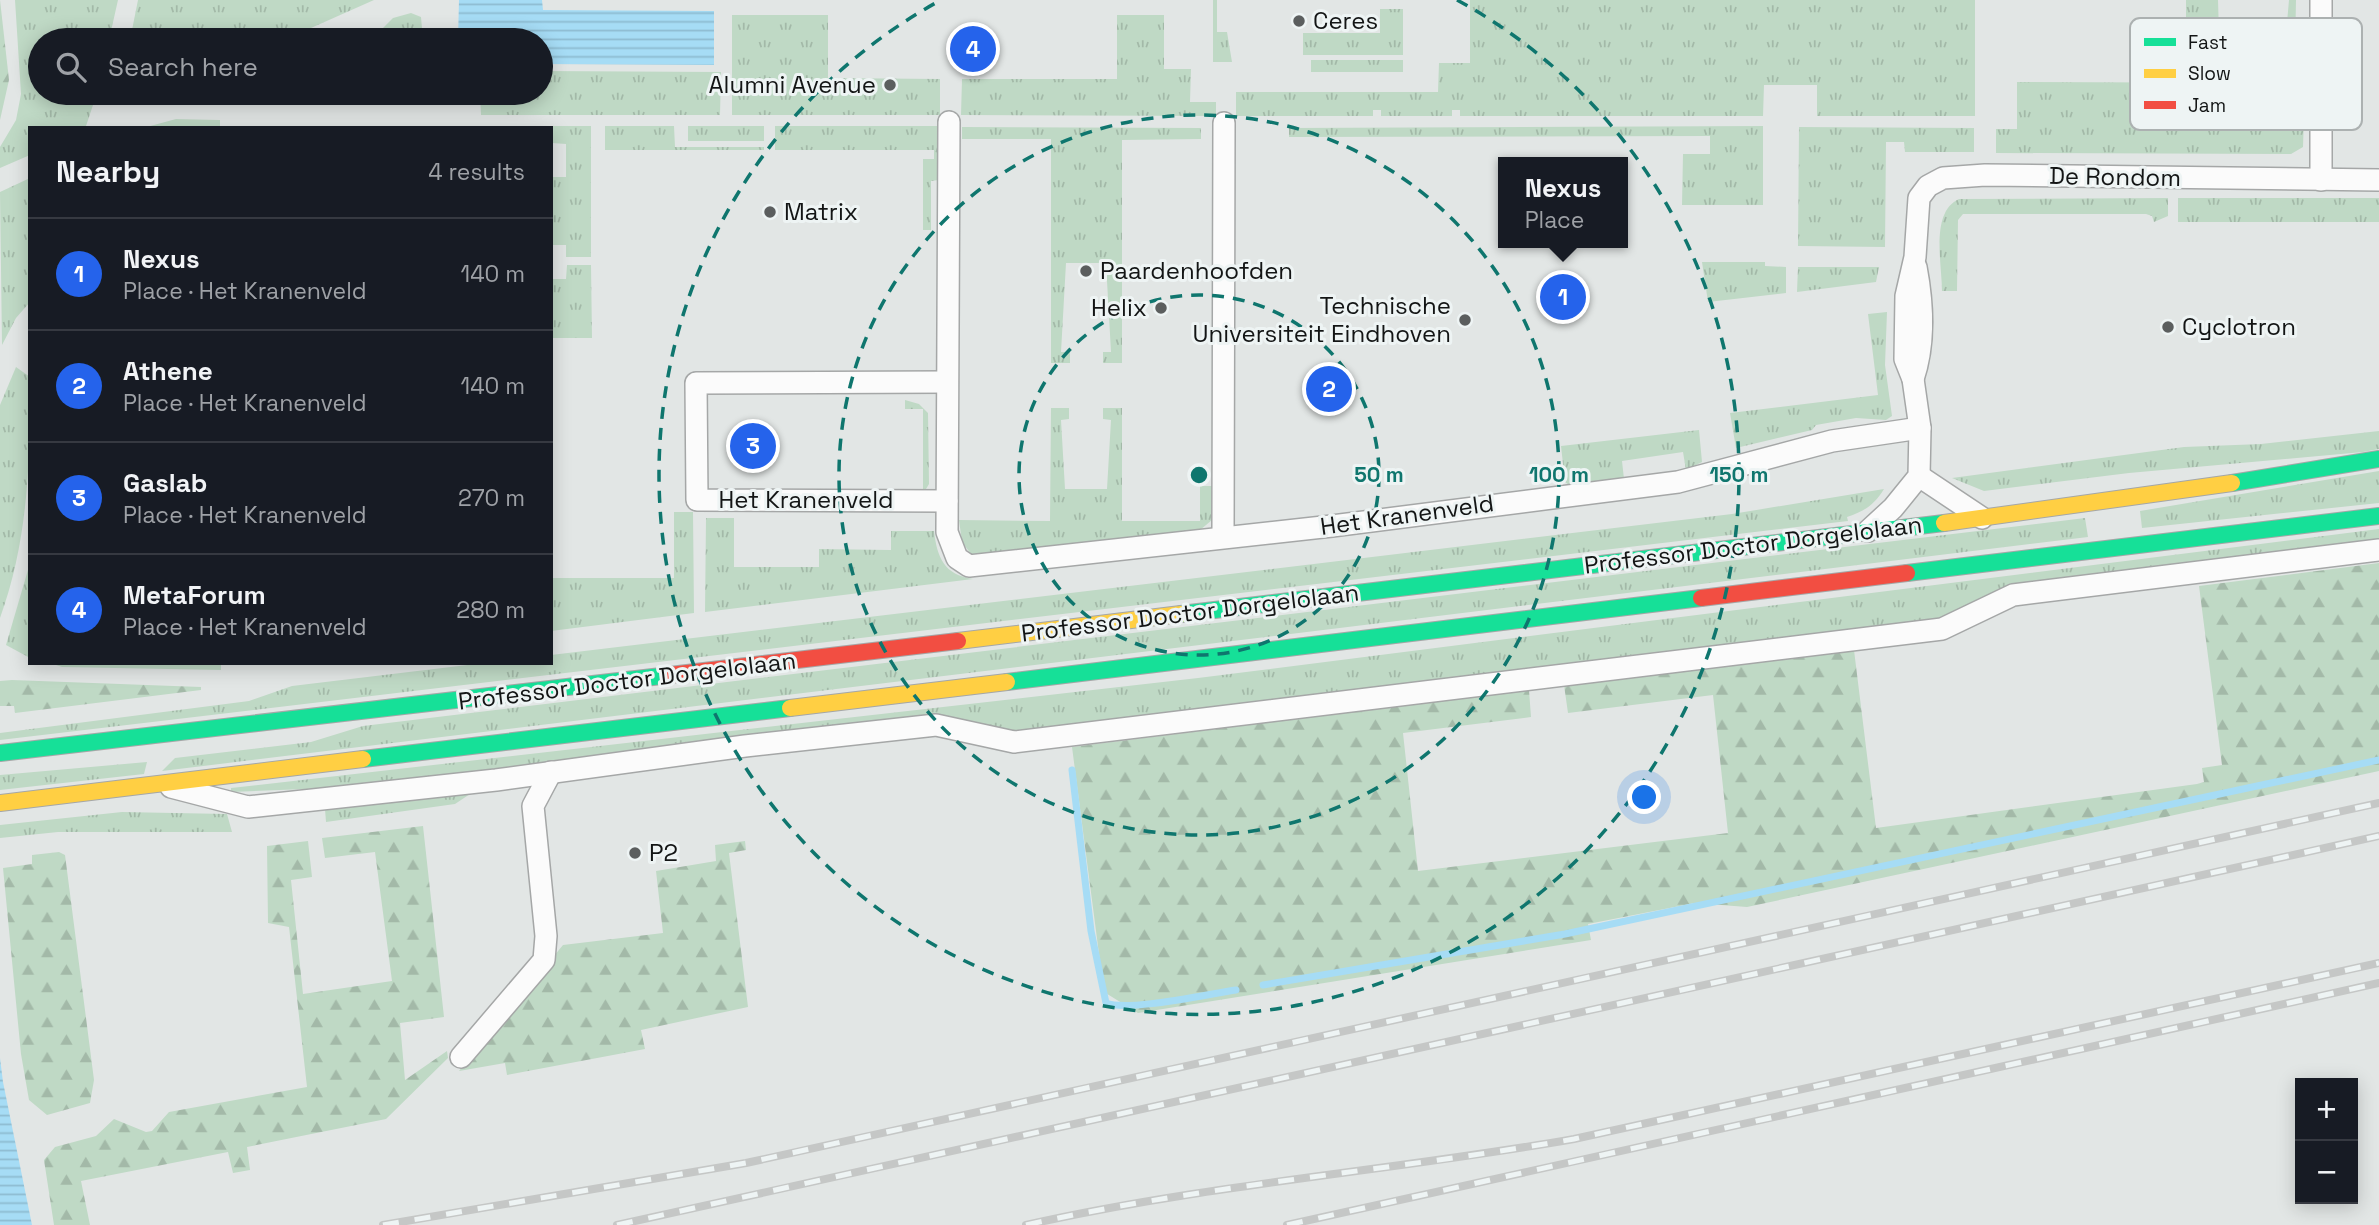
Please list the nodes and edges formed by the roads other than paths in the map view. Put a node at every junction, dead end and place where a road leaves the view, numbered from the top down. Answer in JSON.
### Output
{"nodes":[{"id":1,"x":2321,"y":0,"type":"edge"},
{"id":2,"x":2321,"y":18,"type":"edge"},
{"id":3,"x":949,"y":122,"type":"dead end"},
{"id":4,"x":1224,"y":123,"type":"dead end"},
{"id":5,"x":2321,"y":130,"type":"edge"},
{"id":6,"x":2321,"y":180,"type":"junction"},
{"id":7,"x":2379,"y":180,"type":"edge"},
{"id":8,"x":947,"y":382,"type":"junction"},
{"id":9,"x":1920,"y":428,"type":"junction"},
{"id":10,"x":2379,"y":459,"type":"edge"},
{"id":11,"x":1919,"y":476,"type":"junction"},
{"id":12,"x":947,"y":501,"type":"junction"},
{"id":13,"x":2379,"y":516,"type":"edge"},
{"id":14,"x":1982,"y":518,"type":"junction"},
{"id":15,"x":1868,"y":531,"type":"junction"},
{"id":16,"x":1223,"y":537,"type":"junction"},
{"id":17,"x":2379,"y":550,"type":"edge"},
{"id":18,"x":189,"y":733,"type":"junction"},
{"id":19,"x":0,"y":753,"type":"edge"},
{"id":20,"x":551,"y":772,"type":"junction"},
{"id":21,"x":162,"y":784,"type":"junction"},
{"id":22,"x":0,"y":803,"type":"edge"},
{"id":23,"x":461,"y":1057,"type":"dead end"}],
"edges":[{"from":1,"to":2,"type":"street"},
{"from":3,"to":8,"type":"street","name":"Het Kranenveld"},
{"from":4,"to":16,"type":"street"},
{"from":5,"to":6,"type":"street"},
{"from":6,"to":7,"type":"street","name":"De Rondom"},
{"from":6,"to":9,"type":"street","name":"De Rondom"},
{"from":8,"to":12,"type":"street","name":"Het Kranenveld"},
{"from":8,"to":12,"type":"street","name":"Het Kranenveld"},
{"from":9,"to":11,"type":"street","name":"De Rondom"},
{"from":9,"to":16,"type":"street","name":"Het Kranenveld"},
{"from":10,"to":14,"type":"main road","name":"Professor Doctor Dorgelolaan"},
{"from":11,"to":14,"type":"street"},
{"from":11,"to":15,"type":"street"},
{"from":12,"to":16,"type":"street","name":"Het Kranenveld"},
{"from":13,"to":21,"type":"main road","name":"Professor Doctor Dorgelolaan"},
{"from":14,"to":15,"type":"main road","name":"Professor Doctor Dorgelolaan"},
{"from":15,"to":18,"type":"main road","name":"Professor Doctor Dorgelolaan"},
{"from":17,"to":20,"type":"street","name":"Professor Doctor Dorgelolaan"},
{"from":18,"to":19,"type":"main road","name":"Professor Doctor Dorgelolaan"},
{"from":18,"to":21,"type":"main road"},
{"from":20,"to":21,"type":"street","name":"Professor Doctor Dorgelolaan"},
{"from":20,"to":23,"type":"street"},
{"from":21,"to":22,"type":"main road","name":"Professor Doctor Dorgelolaan"}]}
